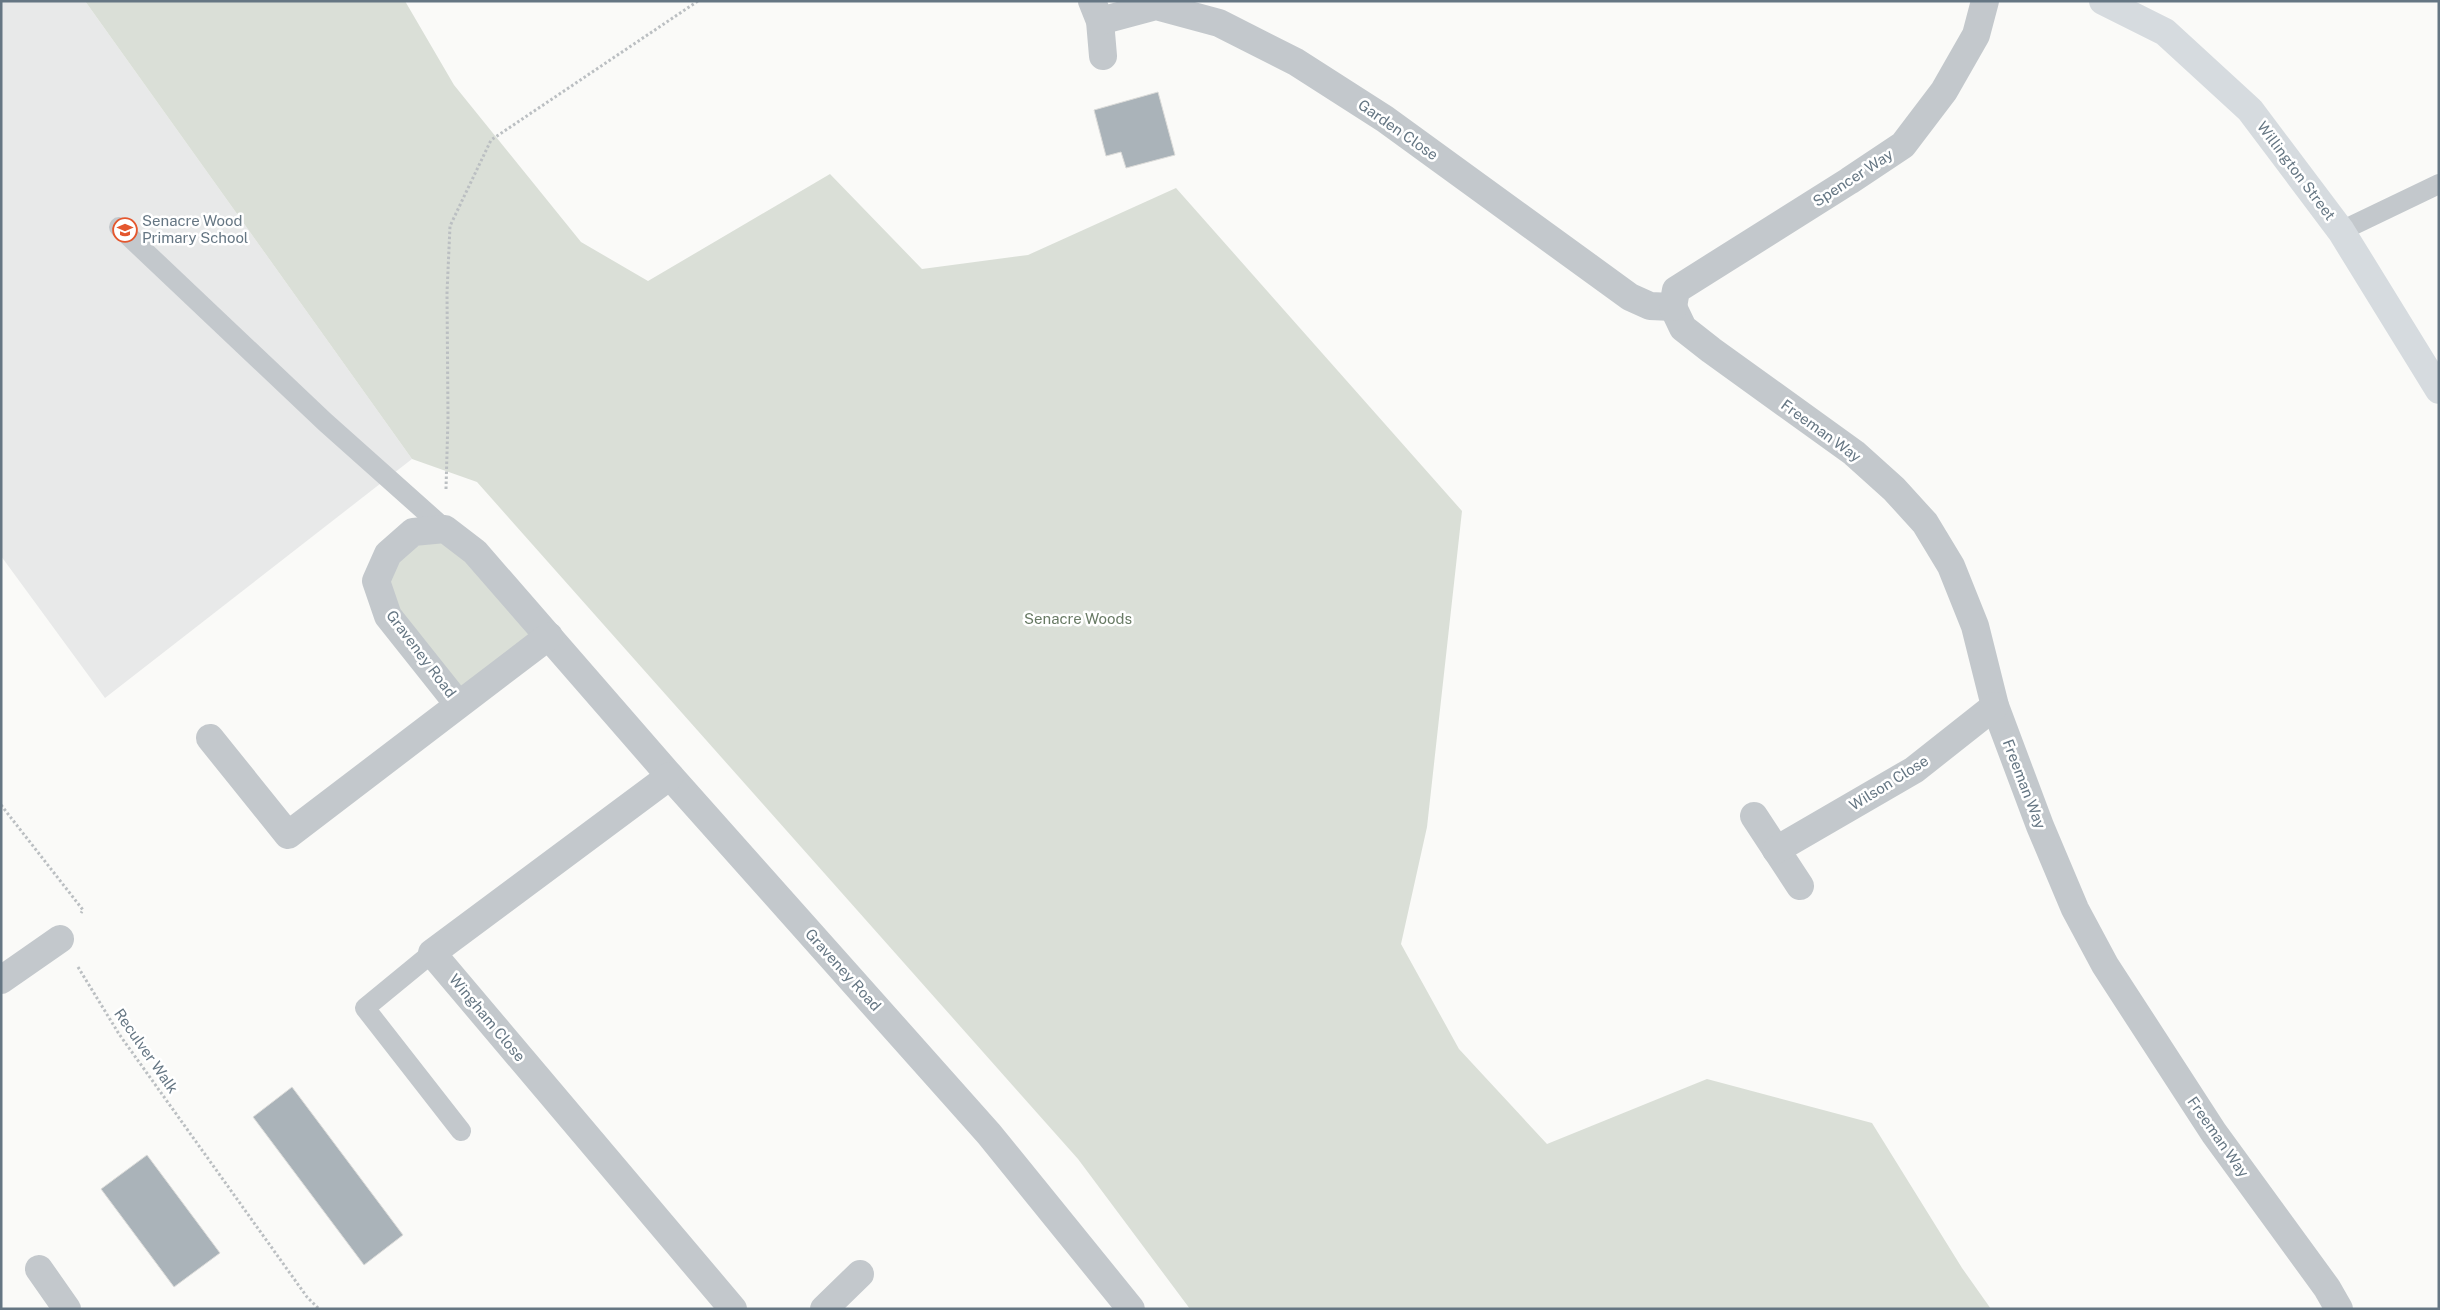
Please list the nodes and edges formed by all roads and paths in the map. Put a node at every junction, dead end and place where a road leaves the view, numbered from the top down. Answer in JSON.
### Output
{"nodes":[{"id":1,"x":698,"y":1,"type":"edge"},
{"id":2,"x":1985,"y":1,"type":"edge"},
{"id":3,"x":2103,"y":1,"type":"edge"},
{"id":4,"x":1096,"y":11,"type":"edge"},
{"id":5,"x":1103,"y":56,"type":"dead end"},
{"id":6,"x":2439,"y":184,"type":"edge"},
{"id":7,"x":119,"y":227,"type":"dead end"},
{"id":8,"x":2342,"y":231,"type":"junction"},
{"id":9,"x":1673,"y":308,"type":"junction"},
{"id":10,"x":2439,"y":390,"type":"edge"},
{"id":11,"x":445,"y":529,"type":"junction"},
{"id":12,"x":549,"y":636,"type":"junction"},
{"id":13,"x":458,"y":704,"type":"junction"},
{"id":14,"x":1995,"y":706,"type":"junction"},
{"id":15,"x":210,"y":738,"type":"dead end"},
{"id":16,"x":670,"y":776,"type":"junction"},
{"id":17,"x":1,"y":805,"type":"edge"},
{"id":18,"x":1754,"y":816,"type":"dead end"},
{"id":19,"x":1776,"y":850,"type":"junction"},
{"id":20,"x":1800,"y":886,"type":"dead end"},
{"id":21,"x":60,"y":939,"type":"junction"},
{"id":22,"x":432,"y":953,"type":"junction"},
{"id":23,"x":1,"y":980,"type":"edge"},
{"id":24,"x":460,"y":1131,"type":"dead end"},
{"id":25,"x":39,"y":1269,"type":"dead end"},
{"id":26,"x":860,"y":1274,"type":"dead end"},
{"id":27,"x":67,"y":1309,"type":"edge"},
{"id":28,"x":319,"y":1309,"type":"edge"},
{"id":29,"x":733,"y":1309,"type":"edge"},
{"id":30,"x":824,"y":1309,"type":"edge"},
{"id":31,"x":1131,"y":1309,"type":"edge"},
{"id":32,"x":2339,"y":1309,"type":"edge"}],
"edges":[{"from":1,"to":11,"type":"path"},
{"from":2,"to":9,"type":"street","name":"Spencer Way"},
{"from":3,"to":8,"type":"street","name":"Willington Street"},
{"from":4,"to":5,"type":"street","name":"Garden Close"},
{"from":4,"to":9,"type":"street","name":"Garden Close"},
{"from":6,"to":8,"type":"lane"},
{"from":7,"to":11,"type":"lane"},
{"from":8,"to":10,"type":"street","name":"Willington Street"},
{"from":9,"to":14,"type":"street","name":"Freeman Way"},
{"from":11,"to":12,"type":"street","name":"Graveney Road"},
{"from":11,"to":13,"type":"street","name":"Graveney Road"},
{"from":12,"to":13,"type":"street","name":"Graveney Road"},
{"from":12,"to":16,"type":"street","name":"Graveney Road"},
{"from":13,"to":15,"type":"street","name":"Graveney Road"},
{"from":14,"to":19,"type":"street","name":"Wilson Close"},
{"from":14,"to":32,"type":"street","name":"Freeman Way"},
{"from":16,"to":22,"type":"street"},
{"from":16,"to":31,"type":"street","name":"Graveney Road"},
{"from":17,"to":21,"type":"path"},
{"from":18,"to":19,"type":"street"},
{"from":19,"to":20,"type":"street"},
{"from":21,"to":23,"type":"street"},
{"from":21,"to":28,"type":"path","name":"Reculver Walk"},
{"from":22,"to":24,"type":"lane"},
{"from":22,"to":29,"type":"street","name":"Wingham Close"},
{"from":25,"to":27,"type":"street"},
{"from":26,"to":30,"type":"street"}]}
